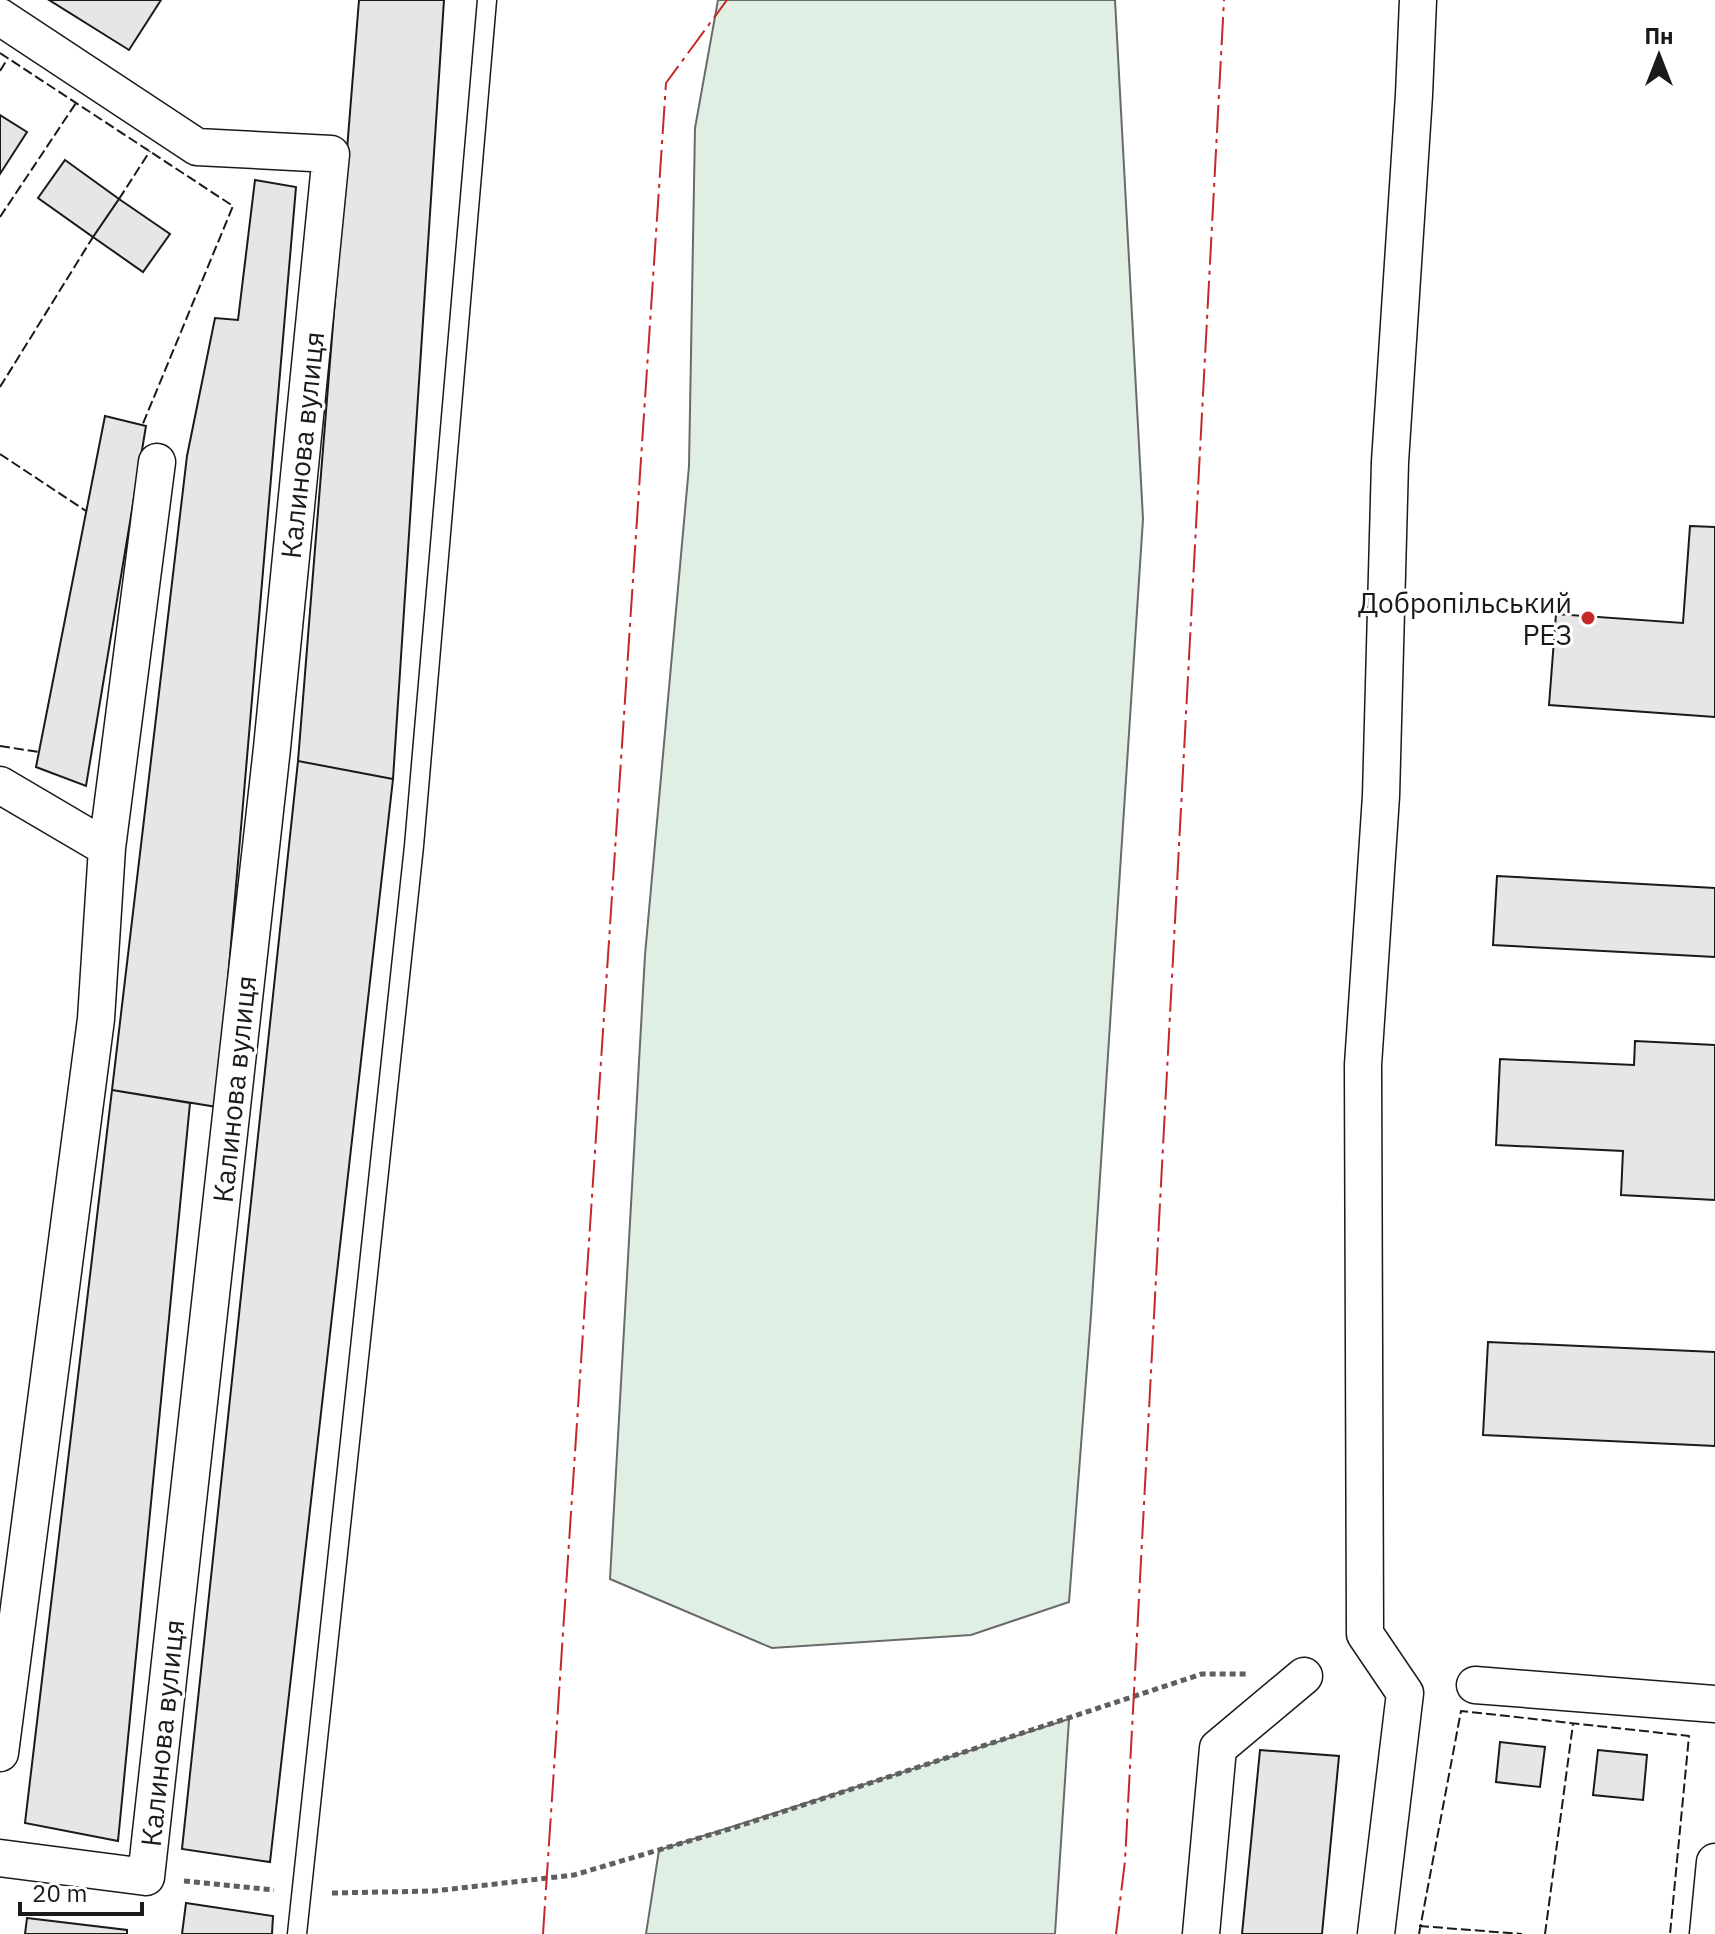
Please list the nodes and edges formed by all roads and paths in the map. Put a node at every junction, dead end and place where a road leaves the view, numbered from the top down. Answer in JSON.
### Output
{"nodes":[{"id":1,"x":487,"y":0,"type":"edge"},
{"id":2,"x":1418,"y":0,"type":"edge"},
{"id":3,"x":0,"y":17,"type":"edge"},
{"id":4,"x":157,"y":462,"type":"dead end"},
{"id":5,"x":0,"y":785,"type":"edge"},
{"id":6,"x":107,"y":848,"type":"junction"},
{"id":7,"x":1304,"y":1676,"type":"joint"},
{"id":8,"x":1475,"y":1685,"type":"dead end"},
{"id":9,"x":1715,"y":1704,"type":"edge"},
{"id":10,"x":0,"y":1753,"type":"edge"},
{"id":11,"x":0,"y":1858,"type":"edge"},
{"id":12,"x":1715,"y":1862,"type":"edge"},
{"id":13,"x":146,"y":1877,"type":"junction"},
{"id":14,"x":301,"y":1893,"type":"junction"},
{"id":15,"x":297,"y":1934,"type":"edge"},
{"id":16,"x":1201,"y":1934,"type":"edge"},
{"id":17,"x":1376,"y":1934,"type":"edge"},
{"id":18,"x":1708,"y":1934,"type":"edge"}],
"edges":[{"from":1,"to":14,"type":"lane"},
{"from":2,"to":17,"type":"street"},
{"from":3,"to":13,"type":"street","name":"Калинова вулиця"},
{"from":4,"to":6,"type":"street"},
{"from":5,"to":6,"type":"street"},
{"from":6,"to":10,"type":"street"},
{"from":7,"to":14,"type":"path"},
{"from":7,"to":16,"type":"street"},
{"from":8,"to":9,"type":"street"},
{"from":11,"to":13,"type":"street","name":"Калинова вулиця"},
{"from":12,"to":18,"type":"street"},
{"from":13,"to":14,"type":"path"},
{"from":14,"to":15,"type":"lane"}]}
